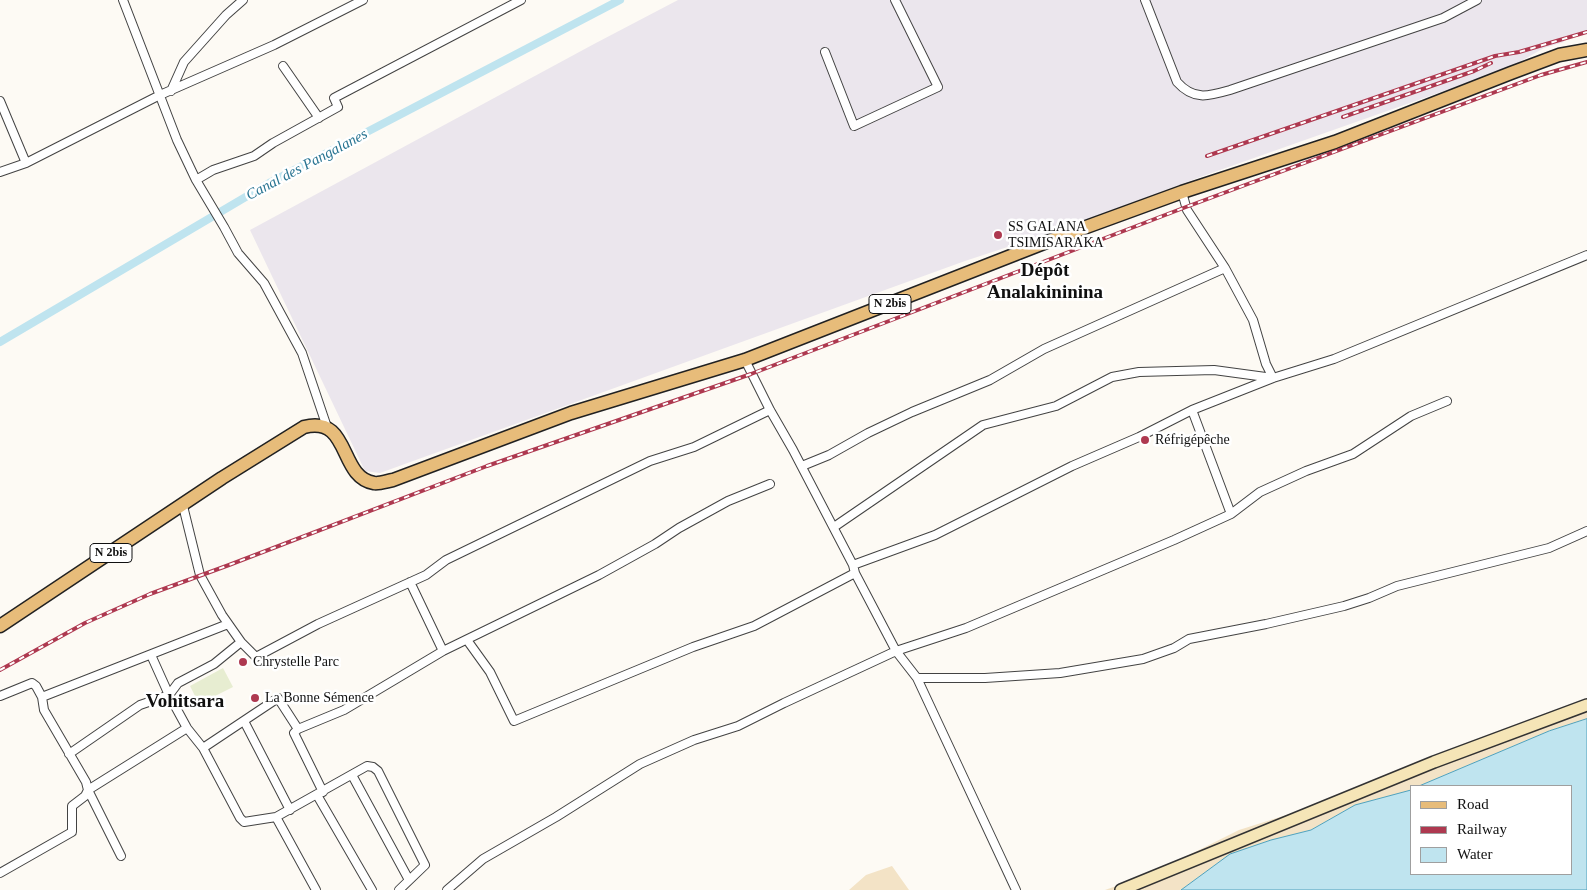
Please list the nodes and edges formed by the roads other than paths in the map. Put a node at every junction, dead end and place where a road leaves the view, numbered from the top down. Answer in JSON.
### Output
{"nodes":[{"id":1,"x":122,"y":0,"type":"edge"},
{"id":2,"x":243,"y":0,"type":"edge"},
{"id":3,"x":363,"y":0,"type":"edge"},
{"id":4,"x":521,"y":0,"type":"edge"},
{"id":5,"x":895,"y":0,"type":"edge"},
{"id":6,"x":1145,"y":0,"type":"edge"},
{"id":7,"x":1477,"y":0,"type":"edge"},
{"id":8,"x":1587,"y":50,"type":"edge"},
{"id":9,"x":825,"y":52,"type":"dead end"},
{"id":10,"x":283,"y":66,"type":"dead end"},
{"id":11,"x":171,"y":91,"type":"junction"},
{"id":12,"x":160,"y":95,"type":"junction"},
{"id":13,"x":0,"y":101,"type":"edge"},
{"id":14,"x":318,"y":118,"type":"junction"},
{"id":15,"x":26,"y":163,"type":"junction"},
{"id":16,"x":0,"y":172,"type":"edge"},
{"id":17,"x":196,"y":180,"type":"junction"},
{"id":18,"x":1182,"y":192,"type":"junction"},
{"id":19,"x":1587,"y":255,"type":"edge"},
{"id":20,"x":1225,"y":268,"type":"junction"},
{"id":21,"x":745,"y":360,"type":"junction"},
{"id":22,"x":1273,"y":378,"type":"junction"},
{"id":23,"x":1447,"y":402,"type":"dead end"},
{"id":24,"x":770,"y":410,"type":"junction"},
{"id":25,"x":1192,"y":410,"type":"junction"},
{"id":26,"x":327,"y":427,"type":"junction"},
{"id":27,"x":802,"y":466,"type":"junction"},
{"id":28,"x":770,"y":484,"type":"dead end"},
{"id":29,"x":182,"y":506,"type":"junction"},
{"id":30,"x":1231,"y":514,"type":"junction"},
{"id":31,"x":834,"y":527,"type":"junction"},
{"id":32,"x":1587,"y":531,"type":"edge"},
{"id":33,"x":853,"y":565,"type":"junction"},
{"id":34,"x":855,"y":573,"type":"junction"},
{"id":35,"x":410,"y":582,"type":"junction"},
{"id":36,"x":228,"y":624,"type":"junction"},
{"id":37,"x":0,"y":626,"type":"edge"},
{"id":38,"x":467,"y":640,"type":"junction"},
{"id":39,"x":241,"y":642,"type":"junction"},
{"id":40,"x":443,"y":651,"type":"junction"},
{"id":41,"x":896,"y":651,"type":"junction"},
{"id":42,"x":151,"y":655,"type":"junction"},
{"id":43,"x":917,"y":678,"type":"junction"},
{"id":44,"x":169,"y":695,"type":"junction"},
{"id":45,"x":0,"y":696,"type":"edge"},
{"id":46,"x":42,"y":697,"type":"junction"},
{"id":47,"x":1587,"y":704,"type":"edge"},
{"id":48,"x":244,"y":721,"type":"junction"},
{"id":49,"x":187,"y":728,"type":"junction"},
{"id":50,"x":298,"y":729,"type":"junction"},
{"id":51,"x":203,"y":748,"type":"junction"},
{"id":52,"x":69,"y":754,"type":"junction"},
{"id":53,"x":352,"y":775,"type":"junction"},
{"id":54,"x":88,"y":790,"type":"junction"},
{"id":55,"x":320,"y":793,"type":"junction"},
{"id":56,"x":290,"y":810,"type":"junction"},
{"id":57,"x":276,"y":817,"type":"junction"},
{"id":58,"x":121,"y":856,"type":"dead end"},
{"id":59,"x":0,"y":873,"type":"edge"},
{"id":60,"x":409,"y":880,"type":"junction"},
{"id":61,"x":316,"y":890,"type":"edge"},
{"id":62,"x":372,"y":890,"type":"edge"},
{"id":63,"x":399,"y":890,"type":"edge"},
{"id":64,"x":447,"y":890,"type":"edge"},
{"id":65,"x":1016,"y":890,"type":"edge"},
{"id":66,"x":1121,"y":890,"type":"edge"}],
"edges":[{"from":1,"to":12,"type":"street"},
{"from":2,"to":11,"type":"street"},
{"from":3,"to":11,"type":"street"},
{"from":4,"to":14,"type":"street"},
{"from":5,"to":9,"type":"street"},
{"from":6,"to":7,"type":"street"},
{"from":8,"to":18,"type":"main road","number":"N 2bis"},
{"from":10,"to":14,"type":"street"},
{"from":11,"to":12,"type":"street"},
{"from":12,"to":15,"type":"street"},
{"from":12,"to":17,"type":"street"},
{"from":13,"to":15,"type":"street"},
{"from":14,"to":17,"type":"street"},
{"from":15,"to":16,"type":"street"},
{"from":17,"to":26,"type":"street"},
{"from":18,"to":20,"type":"street"},
{"from":18,"to":21,"type":"main road","number":"N 2bis"},
{"from":19,"to":22,"type":"street"},
{"from":20,"to":22,"type":"street"},
{"from":20,"to":27,"type":"street"},
{"from":21,"to":24,"type":"street"},
{"from":21,"to":26,"type":"main road","number":"N 2bis"},
{"from":22,"to":25,"type":"street"},
{"from":22,"to":31,"type":"street"},
{"from":23,"to":30,"type":"street"},
{"from":24,"to":27,"type":"street"},
{"from":24,"to":35,"type":"street"},
{"from":25,"to":30,"type":"street"},
{"from":25,"to":33,"type":"street"},
{"from":26,"to":29,"type":"main road","number":"N 2bis"},
{"from":27,"to":31,"type":"street"},
{"from":28,"to":38,"type":"street"},
{"from":29,"to":36,"type":"street"},
{"from":29,"to":37,"type":"main road","number":"N 2bis"},
{"from":30,"to":41,"type":"street"},
{"from":31,"to":33,"type":"street"},
{"from":32,"to":43,"type":"street"},
{"from":33,"to":34,"type":"street"},
{"from":34,"to":38,"type":"street"},
{"from":34,"to":41,"type":"street"},
{"from":35,"to":39,"type":"street"},
{"from":35,"to":40,"type":"street"},
{"from":36,"to":39,"type":"street"},
{"from":36,"to":42,"type":"street"},
{"from":38,"to":40,"type":"street"},
{"from":39,"to":44,"type":"street"},
{"from":40,"to":50,"type":"street"},
{"from":41,"to":43,"type":"street"},
{"from":41,"to":64,"type":"street"},
{"from":42,"to":44,"type":"street"},
{"from":42,"to":46,"type":"street"},
{"from":43,"to":65,"type":"street"},
{"from":44,"to":49,"type":"street"},
{"from":44,"to":52,"type":"street"},
{"from":45,"to":46,"type":"street"},
{"from":46,"to":52,"type":"street"},
{"from":47,"to":66,"type":"main road"},
{"from":48,"to":50,"type":"street"},
{"from":48,"to":51,"type":"street"},
{"from":48,"to":56,"type":"street"},
{"from":49,"to":51,"type":"street"},
{"from":49,"to":54,"type":"street"},
{"from":50,"to":55,"type":"street"},
{"from":51,"to":57,"type":"street"},
{"from":52,"to":54,"type":"street"},
{"from":53,"to":55,"type":"street"},
{"from":53,"to":60,"type":"street"},
{"from":53,"to":60,"type":"street"},
{"from":54,"to":58,"type":"street"},
{"from":54,"to":59,"type":"street"},
{"from":55,"to":56,"type":"street"},
{"from":55,"to":62,"type":"street"},
{"from":56,"to":57,"type":"street"},
{"from":57,"to":61,"type":"street"},
{"from":60,"to":63,"type":"street"}]}
